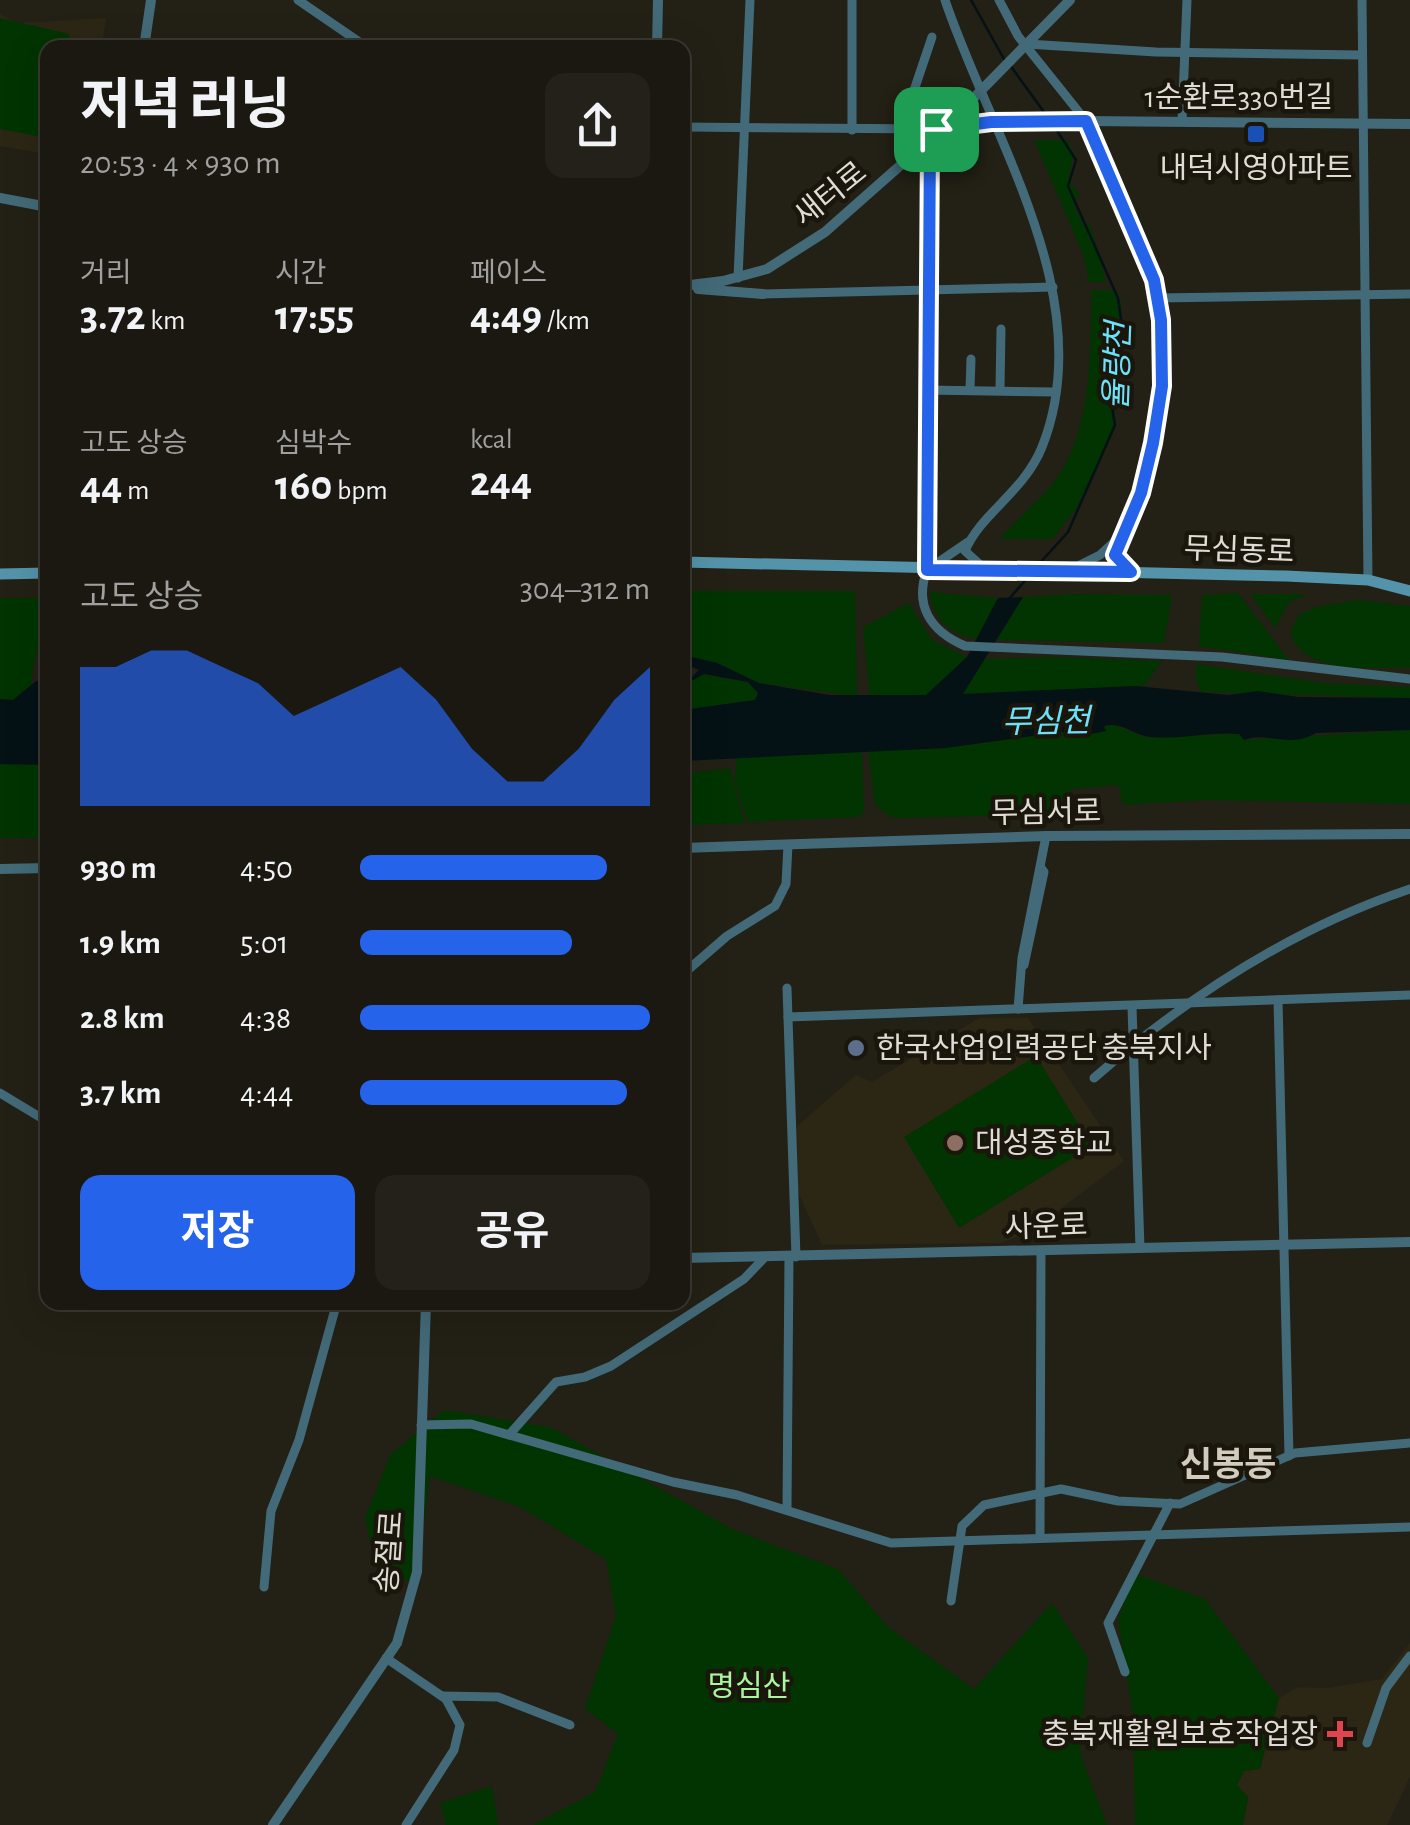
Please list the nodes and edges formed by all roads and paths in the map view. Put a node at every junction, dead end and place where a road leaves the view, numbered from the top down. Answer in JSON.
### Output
{"nodes":[{"id":1,"x":151,"y":0,"type":"edge"},
{"id":2,"x":299,"y":0,"type":"edge"},
{"id":3,"x":658,"y":0,"type":"edge"},
{"id":4,"x":750,"y":0,"type":"edge"},
{"id":5,"x":852,"y":0,"type":"edge"},
{"id":6,"x":945,"y":0,"type":"edge"},
{"id":7,"x":999,"y":0,"type":"edge"},
{"id":8,"x":1186,"y":0,"type":"edge"},
{"id":9,"x":1362,"y":0,"type":"edge"},
{"id":10,"x":1064,"y":3,"type":"edge"},
{"id":11,"x":932,"y":37,"type":"dead end"},
{"id":12,"x":145,"y":40,"type":"edge"},
{"id":13,"x":356,"y":40,"type":"edge"},
{"id":14,"x":657,"y":40,"type":"edge"},
{"id":15,"x":1024,"y":48,"type":"junction"},
{"id":16,"x":1185,"y":52,"type":"junction"},
{"id":17,"x":1362,"y":55,"type":"junction"},
{"id":18,"x":979,"y":89,"type":"junction"},
{"id":19,"x":1086,"y":121,"type":"junction"},
{"id":20,"x":1182,"y":121,"type":"junction"},
{"id":21,"x":991,"y":122,"type":"junction"},
{"id":22,"x":1362,"y":122,"type":"junction"},
{"id":23,"x":1410,"y":124,"type":"edge"},
{"id":24,"x":690,"y":127,"type":"edge"},
{"id":25,"x":746,"y":127,"type":"junction"},
{"id":26,"x":936,"y":129,"type":"junction"},
{"id":27,"x":852,"y":130,"type":"junction"},
{"id":28,"x":901,"y":130,"type":"junction"},
{"id":29,"x":930,"y":140,"type":"junction"},
{"id":30,"x":0,"y":198,"type":"edge"},
{"id":31,"x":40,"y":206,"type":"edge"},
{"id":32,"x":762,"y":271,"type":"junction"},
{"id":33,"x":738,"y":278,"type":"junction"},
{"id":34,"x":690,"y":286,"type":"edge"},
{"id":35,"x":1053,"y":286,"type":"junction"},
{"id":36,"x":690,"y":288,"type":"edge"},
{"id":37,"x":928,"y":289,"type":"junction"},
{"id":38,"x":762,"y":294,"type":"junction"},
{"id":39,"x":1410,"y":294,"type":"edge"},
{"id":40,"x":1366,"y":295,"type":"junction"},
{"id":41,"x":1158,"y":298,"type":"junction"},
{"id":42,"x":1001,"y":329,"type":"dead end"},
{"id":43,"x":971,"y":359,"type":"dead end"},
{"id":44,"x":970,"y":389,"type":"junction"},
{"id":45,"x":1000,"y":389,"type":"junction"},
{"id":46,"x":926,"y":390,"type":"junction"},
{"id":47,"x":1055,"y":392,"type":"junction"},
{"id":48,"x":1123,"y":529,"type":"junction"},
{"id":49,"x":974,"y":538,"type":"junction"},
{"id":50,"x":690,"y":562,"type":"edge"},
{"id":51,"x":985,"y":569,"type":"junction"},
{"id":52,"x":927,"y":570,"type":"junction"},
{"id":53,"x":1065,"y":572,"type":"junction"},
{"id":54,"x":1131,"y":572,"type":"junction"},
{"id":55,"x":0,"y":574,"type":"edge"},
{"id":56,"x":40,"y":574,"type":"edge"},
{"id":57,"x":1368,"y":580,"type":"junction"},
{"id":58,"x":1410,"y":591,"type":"edge"},
{"id":59,"x":1410,"y":679,"type":"edge"},
{"id":60,"x":1410,"y":834,"type":"edge"},
{"id":61,"x":1046,"y":836,"type":"junction"},
{"id":62,"x":788,"y":844,"type":"junction"},
{"id":63,"x":690,"y":848,"type":"edge"},
{"id":64,"x":40,"y":868,"type":"edge"},
{"id":65,"x":0,"y":869,"type":"edge"},
{"id":66,"x":1410,"y":890,"type":"edge"},
{"id":67,"x":690,"y":968,"type":"edge"},
{"id":68,"x":787,"y":988,"type":"dead end"},
{"id":69,"x":1410,"y":995,"type":"edge"},
{"id":70,"x":1278,"y":1000,"type":"junction"},
{"id":71,"x":1192,"y":1004,"type":"junction"},
{"id":72,"x":1132,"y":1006,"type":"junction"},
{"id":73,"x":1018,"y":1009,"type":"junction"},
{"id":74,"x":788,"y":1018,"type":"junction"},
{"id":75,"x":1132,"y":1045,"type":"junction"},
{"id":76,"x":1094,"y":1078,"type":"dead end"},
{"id":77,"x":0,"y":1092,"type":"edge"},
{"id":78,"x":40,"y":1117,"type":"edge"},
{"id":79,"x":1410,"y":1242,"type":"edge"},
{"id":80,"x":1286,"y":1244,"type":"junction"},
{"id":81,"x":1140,"y":1248,"type":"junction"},
{"id":82,"x":1041,"y":1252,"type":"junction"},
{"id":83,"x":765,"y":1257,"type":"junction"},
{"id":84,"x":793,"y":1257,"type":"junction"},
{"id":85,"x":690,"y":1258,"type":"edge"},
{"id":86,"x":336,"y":1310,"type":"edge"},
{"id":87,"x":426,"y":1310,"type":"edge"},
{"id":88,"x":421,"y":1425,"type":"junction"},
{"id":89,"x":509,"y":1435,"type":"junction"},
{"id":90,"x":1410,"y":1444,"type":"edge"},
{"id":91,"x":1289,"y":1456,"type":"junction"},
{"id":92,"x":1042,"y":1490,"type":"junction"},
{"id":93,"x":1170,"y":1503,"type":"junction"},
{"id":94,"x":787,"y":1510,"type":"junction"},
{"id":95,"x":1410,"y":1527,"type":"edge"},
{"id":96,"x":1157,"y":1532,"type":"junction"},
{"id":97,"x":1040,"y":1538,"type":"junction"},
{"id":98,"x":959,"y":1541,"type":"junction"},
{"id":99,"x":264,"y":1587,"type":"dead end"},
{"id":100,"x":951,"y":1601,"type":"dead end"},
{"id":101,"x":1410,"y":1656,"type":"edge"},
{"id":102,"x":386,"y":1658,"type":"junction"},
{"id":103,"x":1125,"y":1672,"type":"dead end"},
{"id":104,"x":442,"y":1696,"type":"junction"},
{"id":105,"x":570,"y":1725,"type":"dead end"},
{"id":106,"x":1367,"y":1743,"type":"dead end"},
{"id":107,"x":273,"y":1825,"type":"edge"},
{"id":108,"x":406,"y":1825,"type":"edge"}],
"edges":[{"from":1,"to":12,"type":"street"},
{"from":2,"to":13,"type":"street"},
{"from":3,"to":14,"type":"street"},
{"from":4,"to":25,"type":"street"},
{"from":5,"to":27,"type":"street"},
{"from":6,"to":18,"type":"street"},
{"from":7,"to":15,"type":"street"},
{"from":8,"to":16,"type":"street"},
{"from":9,"to":17,"type":"street"},
{"from":10,"to":15,"type":"street","name":"새터로"},
{"from":11,"to":28,"type":"street"},
{"from":15,"to":16,"type":"street"},
{"from":15,"to":18,"type":"street","name":"새터로"},
{"from":15,"to":19,"type":"street"},
{"from":16,"to":17,"type":"street"},
{"from":16,"to":20,"type":"street"},
{"from":17,"to":22,"type":"street"},
{"from":18,"to":21,"type":"street"},
{"from":18,"to":26,"type":"street","name":"새터로"},
{"from":19,"to":20,"type":"street","name":"1순환로330번길"},
{"from":19,"to":21,"type":"street","name":"1순환로330번길"},
{"from":19,"to":41,"type":"street"},
{"from":20,"to":22,"type":"street","name":"1순환로330번길"},
{"from":21,"to":26,"type":"street","name":"1순환로330번길"},
{"from":21,"to":35,"type":"street"},
{"from":22,"to":23,"type":"street","name":"1순환로330번길"},
{"from":22,"to":40,"type":"street"},
{"from":24,"to":25,"type":"street"},
{"from":25,"to":27,"type":"street"},
{"from":25,"to":33,"type":"street"},
{"from":26,"to":28,"type":"street"},
{"from":26,"to":29,"type":"street","name":"새터로"},
{"from":27,"to":28,"type":"street"},
{"from":29,"to":32,"type":"street","name":"새터로"},
{"from":29,"to":37,"type":"street"},
{"from":30,"to":31,"type":"street"},
{"from":32,"to":33,"type":"street","name":"새터로"},
{"from":32,"to":38,"type":"street"},
{"from":33,"to":34,"type":"street","name":"새터로"},
{"from":35,"to":37,"type":"street"},
{"from":35,"to":47,"type":"street"},
{"from":36,"to":38,"type":"street"},
{"from":37,"to":38,"type":"street"},
{"from":37,"to":46,"type":"street"},
{"from":39,"to":40,"type":"street"},
{"from":40,"to":41,"type":"street"},
{"from":40,"to":57,"type":"street"},
{"from":41,"to":48,"type":"street"},
{"from":42,"to":45,"type":"street"},
{"from":43,"to":44,"type":"street"},
{"from":44,"to":45,"type":"street"},
{"from":44,"to":46,"type":"street"},
{"from":45,"to":47,"type":"street"},
{"from":46,"to":52,"type":"street"},
{"from":47,"to":49,"type":"street"},
{"from":48,"to":53,"type":"street"},
{"from":48,"to":54,"type":"street"},
{"from":49,"to":51,"type":"street"},
{"from":49,"to":52,"type":"street"},
{"from":50,"to":52,"type":"main road"},
{"from":51,"to":52,"type":"main road"},
{"from":51,"to":53,"type":"main road","name":"무심동로"},
{"from":52,"to":59,"type":"street"},
{"from":53,"to":54,"type":"main road","name":"무심동로"},
{"from":54,"to":57,"type":"main road","name":"무심동로"},
{"from":55,"to":56,"type":"main road"},
{"from":57,"to":58,"type":"main road","name":"무심동로"},
{"from":60,"to":61,"type":"street","name":"무심서로"},
{"from":61,"to":62,"type":"street","name":"무심서로"},
{"from":61,"to":73,"type":"street"},
{"from":62,"to":63,"type":"street","name":"무심서로"},
{"from":62,"to":67,"type":"street"},
{"from":64,"to":65,"type":"street"},
{"from":66,"to":71,"type":"street"},
{"from":68,"to":74,"type":"street"},
{"from":69,"to":70,"type":"street"},
{"from":70,"to":71,"type":"street"},
{"from":70,"to":80,"type":"street"},
{"from":71,"to":72,"type":"street"},
{"from":71,"to":75,"type":"street"},
{"from":72,"to":73,"type":"street"},
{"from":72,"to":75,"type":"street"},
{"from":73,"to":74,"type":"street"},
{"from":74,"to":84,"type":"street"},
{"from":75,"to":76,"type":"street"},
{"from":75,"to":81,"type":"street"},
{"from":77,"to":78,"type":"street"},
{"from":79,"to":80,"type":"street","name":"사운로"},
{"from":80,"to":81,"type":"street","name":"사운로"},
{"from":80,"to":91,"type":"street"},
{"from":81,"to":82,"type":"street","name":"사운로"},
{"from":82,"to":84,"type":"street","name":"사운로"},
{"from":82,"to":92,"type":"street"},
{"from":83,"to":84,"type":"street","name":"사운로"},
{"from":83,"to":85,"type":"street","name":"사운로"},
{"from":83,"to":89,"type":"street"},
{"from":84,"to":94,"type":"street"},
{"from":86,"to":99,"type":"street"},
{"from":87,"to":88,"type":"street","name":"송절로"},
{"from":88,"to":89,"type":"street"},
{"from":88,"to":102,"type":"street","name":"송절로"},
{"from":89,"to":94,"type":"street"},
{"from":90,"to":91,"type":"street"},
{"from":91,"to":93,"type":"street"},
{"from":92,"to":93,"type":"street"},
{"from":92,"to":97,"type":"street"},
{"from":92,"to":98,"type":"street"},
{"from":93,"to":96,"type":"street"},
{"from":94,"to":98,"type":"street"},
{"from":95,"to":96,"type":"street"},
{"from":96,"to":97,"type":"street"},
{"from":96,"to":103,"type":"street"},
{"from":97,"to":98,"type":"street"},
{"from":98,"to":100,"type":"street"},
{"from":101,"to":106,"type":"street"},
{"from":102,"to":104,"type":"street"},
{"from":102,"to":107,"type":"street","name":"송절로"},
{"from":104,"to":105,"type":"street"},
{"from":104,"to":108,"type":"street"}]}
